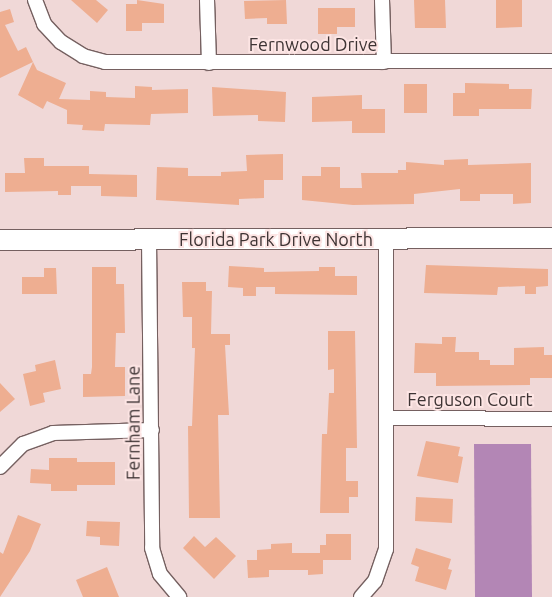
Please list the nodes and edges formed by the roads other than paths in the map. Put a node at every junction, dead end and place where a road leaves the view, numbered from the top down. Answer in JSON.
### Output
{"nodes":[{"id":1,"x":35,"y":0,"type":"edge"},
{"id":2,"x":207,"y":0,"type":"edge"},
{"id":3,"x":382,"y":0,"type":"edge"},
{"id":4,"x":552,"y":61,"type":"edge"},
{"id":5,"x":384,"y":62,"type":"junction"},
{"id":6,"x":209,"y":63,"type":"junction"},
{"id":7,"x":386,"y":238,"type":"junction"},
{"id":8,"x":552,"y":238,"type":"edge"},
{"id":9,"x":150,"y":239,"type":"junction"},
{"id":10,"x":0,"y":240,"type":"edge"},
{"id":11,"x":388,"y":418,"type":"junction"},
{"id":12,"x":552,"y":419,"type":"edge"},
{"id":13,"x":152,"y":430,"type":"junction"},
{"id":14,"x":0,"y":467,"type":"edge"},
{"id":15,"x":179,"y":597,"type":"edge"},
{"id":16,"x":361,"y":597,"type":"edge"}],
"edges":[{"from":1,"to":6,"type":"street","name":"Fernwood Drive"},
{"from":2,"to":6,"type":"street"},
{"from":3,"to":5,"type":"street"},
{"from":4,"to":5,"type":"street","name":"Fernwood Drive"},
{"from":5,"to":6,"type":"street","name":"Fernwood Drive"},
{"from":7,"to":8,"type":"street","name":"Florida Park Drive North"},
{"from":7,"to":9,"type":"street","name":"Florida Park Drive North"},
{"from":7,"to":11,"type":"street"},
{"from":9,"to":10,"type":"street","name":"Florida Park Drive North"},
{"from":9,"to":13,"type":"street","name":"Fernham Lane"},
{"from":11,"to":12,"type":"street","name":"Ferguson Court"},
{"from":11,"to":16,"type":"street"},
{"from":13,"to":14,"type":"street"},
{"from":13,"to":15,"type":"street","name":"Fernham Lane"}]}
